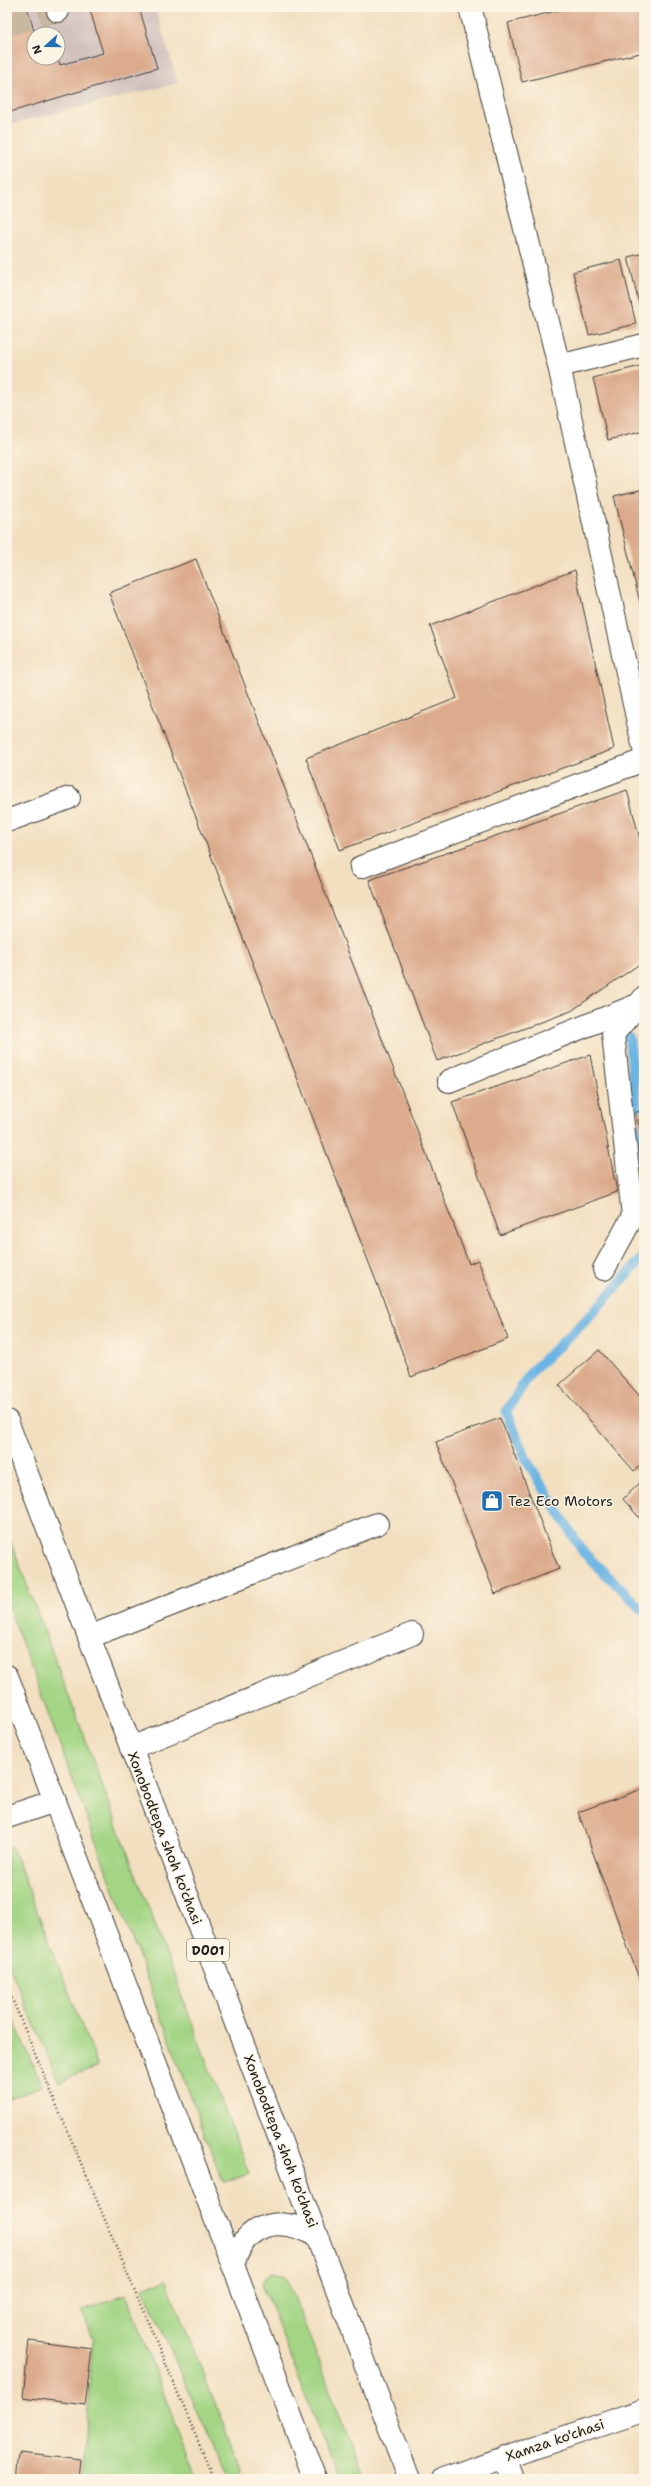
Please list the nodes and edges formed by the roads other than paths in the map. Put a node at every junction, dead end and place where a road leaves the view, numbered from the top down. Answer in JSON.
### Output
{"nodes":[{"id":1,"x":473,"y":8,"type":"edge"},
{"id":2,"x":644,"y":345,"type":"edge"},
{"id":3,"x":559,"y":366,"type":"junction"},
{"id":4,"x":644,"y":749,"type":"edge"},
{"id":5,"x":644,"y":760,"type":"edge"},
{"id":6,"x":69,"y":798,"type":"dead end"},
{"id":7,"x":7,"y":821,"type":"edge"},
{"id":8,"x":361,"y":867,"type":"dead end"},
{"id":9,"x":641,"y":1001,"type":"edge"},
{"id":10,"x":449,"y":1081,"type":"dead end"},
{"id":11,"x":604,"y":1269,"type":"dead end"},
{"id":12,"x":7,"y":1421,"type":"edge"},
{"id":13,"x":377,"y":1524,"type":"dead end"},
{"id":14,"x":412,"y":1634,"type":"dead end"},
{"id":15,"x":89,"y":1637,"type":"junction"},
{"id":16,"x":7,"y":1676,"type":"edge"},
{"id":17,"x":131,"y":1748,"type":"junction"},
{"id":18,"x":55,"y":1801,"type":"junction"},
{"id":19,"x":7,"y":1817,"type":"edge"},
{"id":20,"x":318,"y":2237,"type":"junction"},
{"id":21,"x":233,"y":2266,"type":"junction"},
{"id":22,"x":644,"y":2410,"type":"edge"},
{"id":23,"x":504,"y":2457,"type":"junction"},
{"id":24,"x":315,"y":2479,"type":"edge"},
{"id":25,"x":409,"y":2479,"type":"edge"},
{"id":26,"x":443,"y":2479,"type":"edge"},
{"id":27,"x":512,"y":2479,"type":"edge"}],
"edges":[{"from":1,"to":3,"type":"main road"},
{"from":2,"to":3,"type":"main road"},
{"from":3,"to":4,"type":"main road"},
{"from":5,"to":8,"type":"main road"},
{"from":6,"to":7,"type":"main road"},
{"from":9,"to":10,"type":"main road"},
{"from":9,"to":11,"type":"main road"},
{"from":12,"to":15,"type":"main road","name":"Xonobodtepa shoh ko'chasi","number":"D001"},
{"from":13,"to":15,"type":"main road"},
{"from":14,"to":17,"type":"main road"},
{"from":15,"to":17,"type":"main road","name":"Xonobodtepa shoh ko'chasi","number":"D001"},
{"from":16,"to":18,"type":"main road"},
{"from":17,"to":20,"type":"main road","name":"Xonobodtepa shoh ko'chasi","number":"D001"},
{"from":18,"to":19,"type":"main road"},
{"from":18,"to":21,"type":"main road"},
{"from":20,"to":21,"type":"main road"},
{"from":20,"to":25,"type":"main road","name":"Xonobodtepa shoh ko'chasi","number":"D001"},
{"from":21,"to":24,"type":"main road"},
{"from":22,"to":23,"type":"main road","name":"Xamza ko'chasi"},
{"from":23,"to":26,"type":"main road","name":"Xamza ko'chasi"},
{"from":23,"to":27,"type":"main road"}]}
